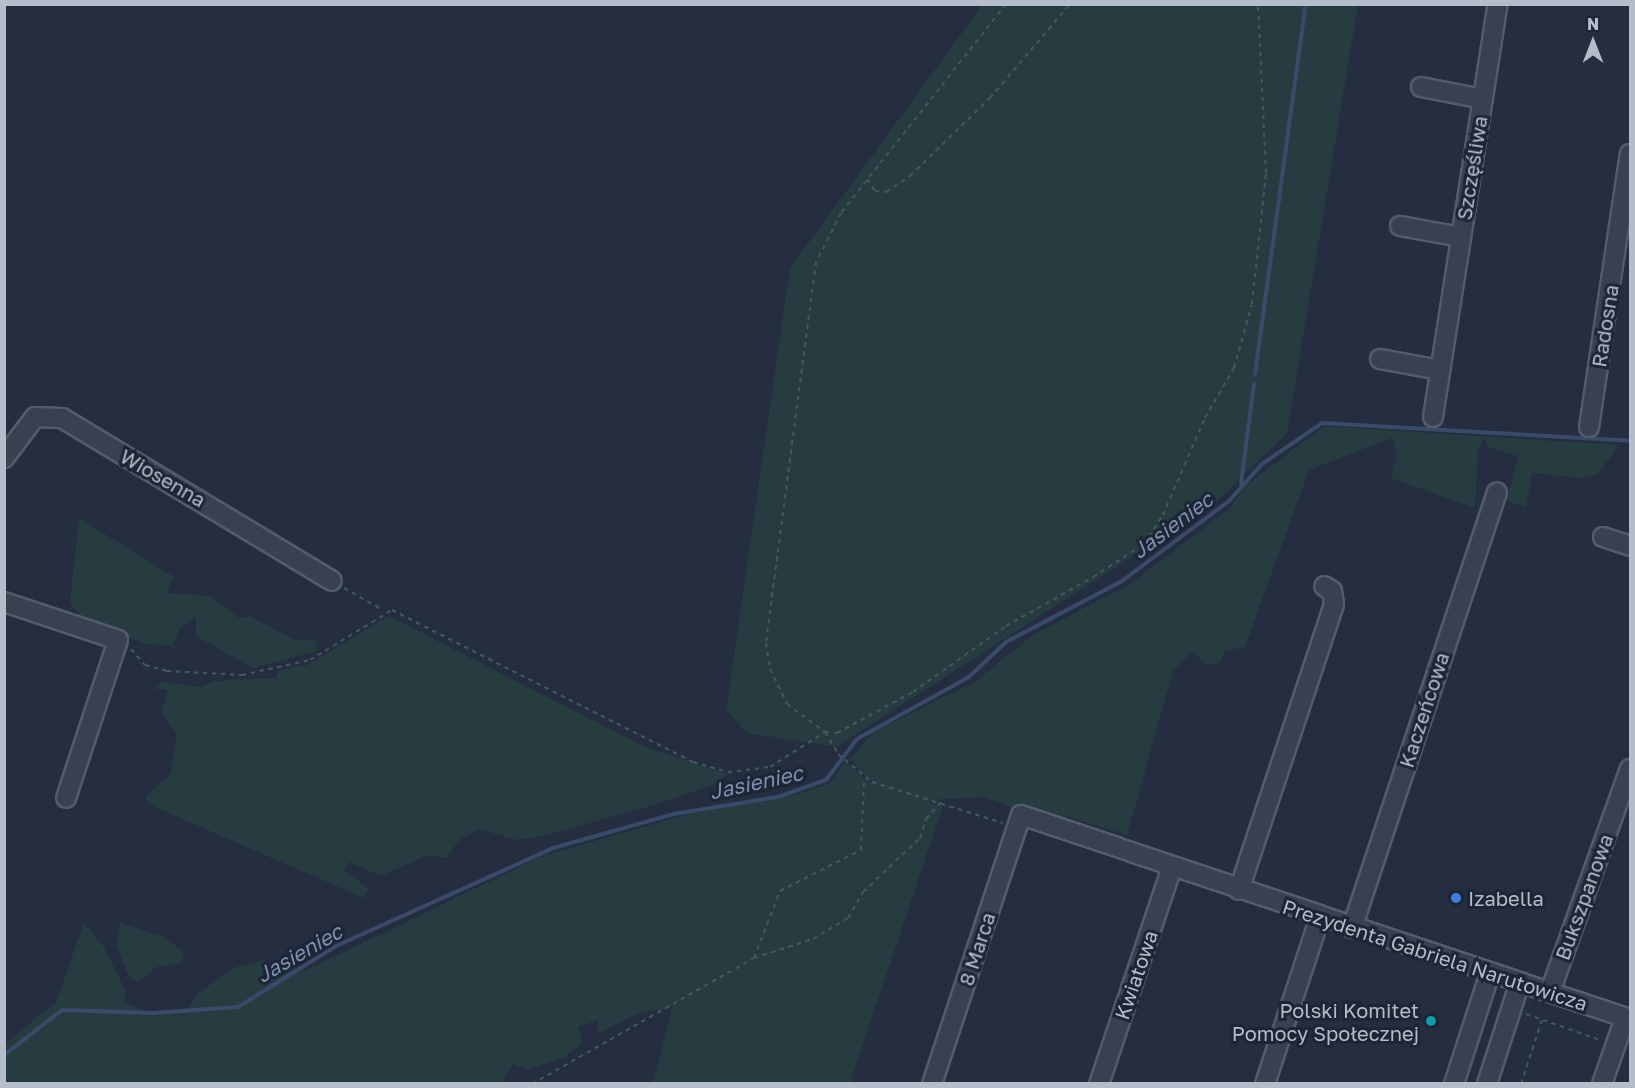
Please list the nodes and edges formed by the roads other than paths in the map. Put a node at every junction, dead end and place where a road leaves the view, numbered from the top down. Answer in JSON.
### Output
{"nodes":[{"id":1,"x":1498,"y":4,"type":"edge"},
{"id":2,"x":1421,"y":87,"type":"dead end"},
{"id":3,"x":1483,"y":99,"type":"junction"},
{"id":4,"x":1630,"y":154,"type":"edge"},
{"id":5,"x":1400,"y":226,"type":"dead end"},
{"id":6,"x":1461,"y":237,"type":"junction"},
{"id":7,"x":1380,"y":359,"type":"dead end"},
{"id":8,"x":1440,"y":370,"type":"junction"},
{"id":9,"x":1433,"y":417,"type":"dead end"},
{"id":10,"x":1589,"y":427,"type":"dead end"},
{"id":11,"x":4,"y":458,"type":"edge"},
{"id":12,"x":1497,"y":492,"type":"dead end"},
{"id":13,"x":1604,"y":537,"type":"dead end"},
{"id":14,"x":1630,"y":546,"type":"edge"},
{"id":15,"x":332,"y":581,"type":"road end"},
{"id":16,"x":1324,"y":586,"type":"dead end"},
{"id":17,"x":4,"y":602,"type":"edge"},
{"id":18,"x":1630,"y":769,"type":"edge"},
{"id":19,"x":66,"y":798,"type":"dead end"},
{"id":20,"x":1021,"y":815,"type":"joint"},
{"id":21,"x":1172,"y":867,"type":"junction"},
{"id":22,"x":1239,"y":890,"type":"junction"},
{"id":23,"x":1320,"y":917,"type":"junction"},
{"id":24,"x":1352,"y":928,"type":"junction"},
{"id":25,"x":1520,"y":982,"type":"junction"},
{"id":26,"x":1486,"y":985,"type":"dead end"},
{"id":27,"x":1550,"y":992,"type":"junction"},
{"id":28,"x":1628,"y":1018,"type":"edge"},
{"id":29,"x":1470,"y":1034,"type":"junction"},
{"id":30,"x":1500,"y":1043,"type":"junction"},
{"id":31,"x":933,"y":1083,"type":"edge"},
{"id":32,"x":1100,"y":1083,"type":"edge"},
{"id":33,"x":1265,"y":1083,"type":"edge"},
{"id":34,"x":1454,"y":1083,"type":"edge"},
{"id":35,"x":1487,"y":1083,"type":"edge"},
{"id":36,"x":1602,"y":1083,"type":"edge"}],
"edges":[{"from":1,"to":3,"type":"street","name":"Szczęśliwa"},
{"from":2,"to":3,"type":"street","name":"Szczęśliwa"},
{"from":3,"to":6,"type":"street","name":"Szczęśliwa"},
{"from":4,"to":10,"type":"street","name":"Radosna"},
{"from":5,"to":6,"type":"street","name":"Szczęśliwa"},
{"from":6,"to":8,"type":"street","name":"Szczęśliwa"},
{"from":7,"to":8,"type":"street"},
{"from":8,"to":9,"type":"street","name":"Szczęśliwa"},
{"from":11,"to":15,"type":"street","name":"Wiosenna"},
{"from":12,"to":24,"type":"street","name":"Kaczeńcowa"},
{"from":13,"to":14,"type":"street"},
{"from":16,"to":22,"type":"street"},
{"from":17,"to":19,"type":"street"},
{"from":18,"to":27,"type":"street","name":"Bukszpanowa"},
{"from":20,"to":21,"type":"street","name":"Prezydenta Gabriela Narutowicza"},
{"from":20,"to":31,"type":"street","name":"8 Marca"},
{"from":21,"to":22,"type":"street","name":"Prezydenta Gabriela Narutowicza"},
{"from":21,"to":32,"type":"street","name":"Kwiatowa"},
{"from":22,"to":23,"type":"street","name":"Prezydenta Gabriela Narutowicza"},
{"from":23,"to":24,"type":"street","name":"Prezydenta Gabriela Narutowicza"},
{"from":23,"to":33,"type":"street"},
{"from":24,"to":25,"type":"street","name":"Prezydenta Gabriela Narutowicza"},
{"from":25,"to":27,"type":"street","name":"Prezydenta Gabriela Narutowicza"},
{"from":25,"to":30,"type":"street"},
{"from":26,"to":29,"type":"street"},
{"from":27,"to":28,"type":"street","name":"Prezydenta Gabriela Narutowicza"},
{"from":28,"to":36,"type":"street"},
{"from":29,"to":30,"type":"street"},
{"from":29,"to":34,"type":"street"},
{"from":30,"to":35,"type":"street"}]}
